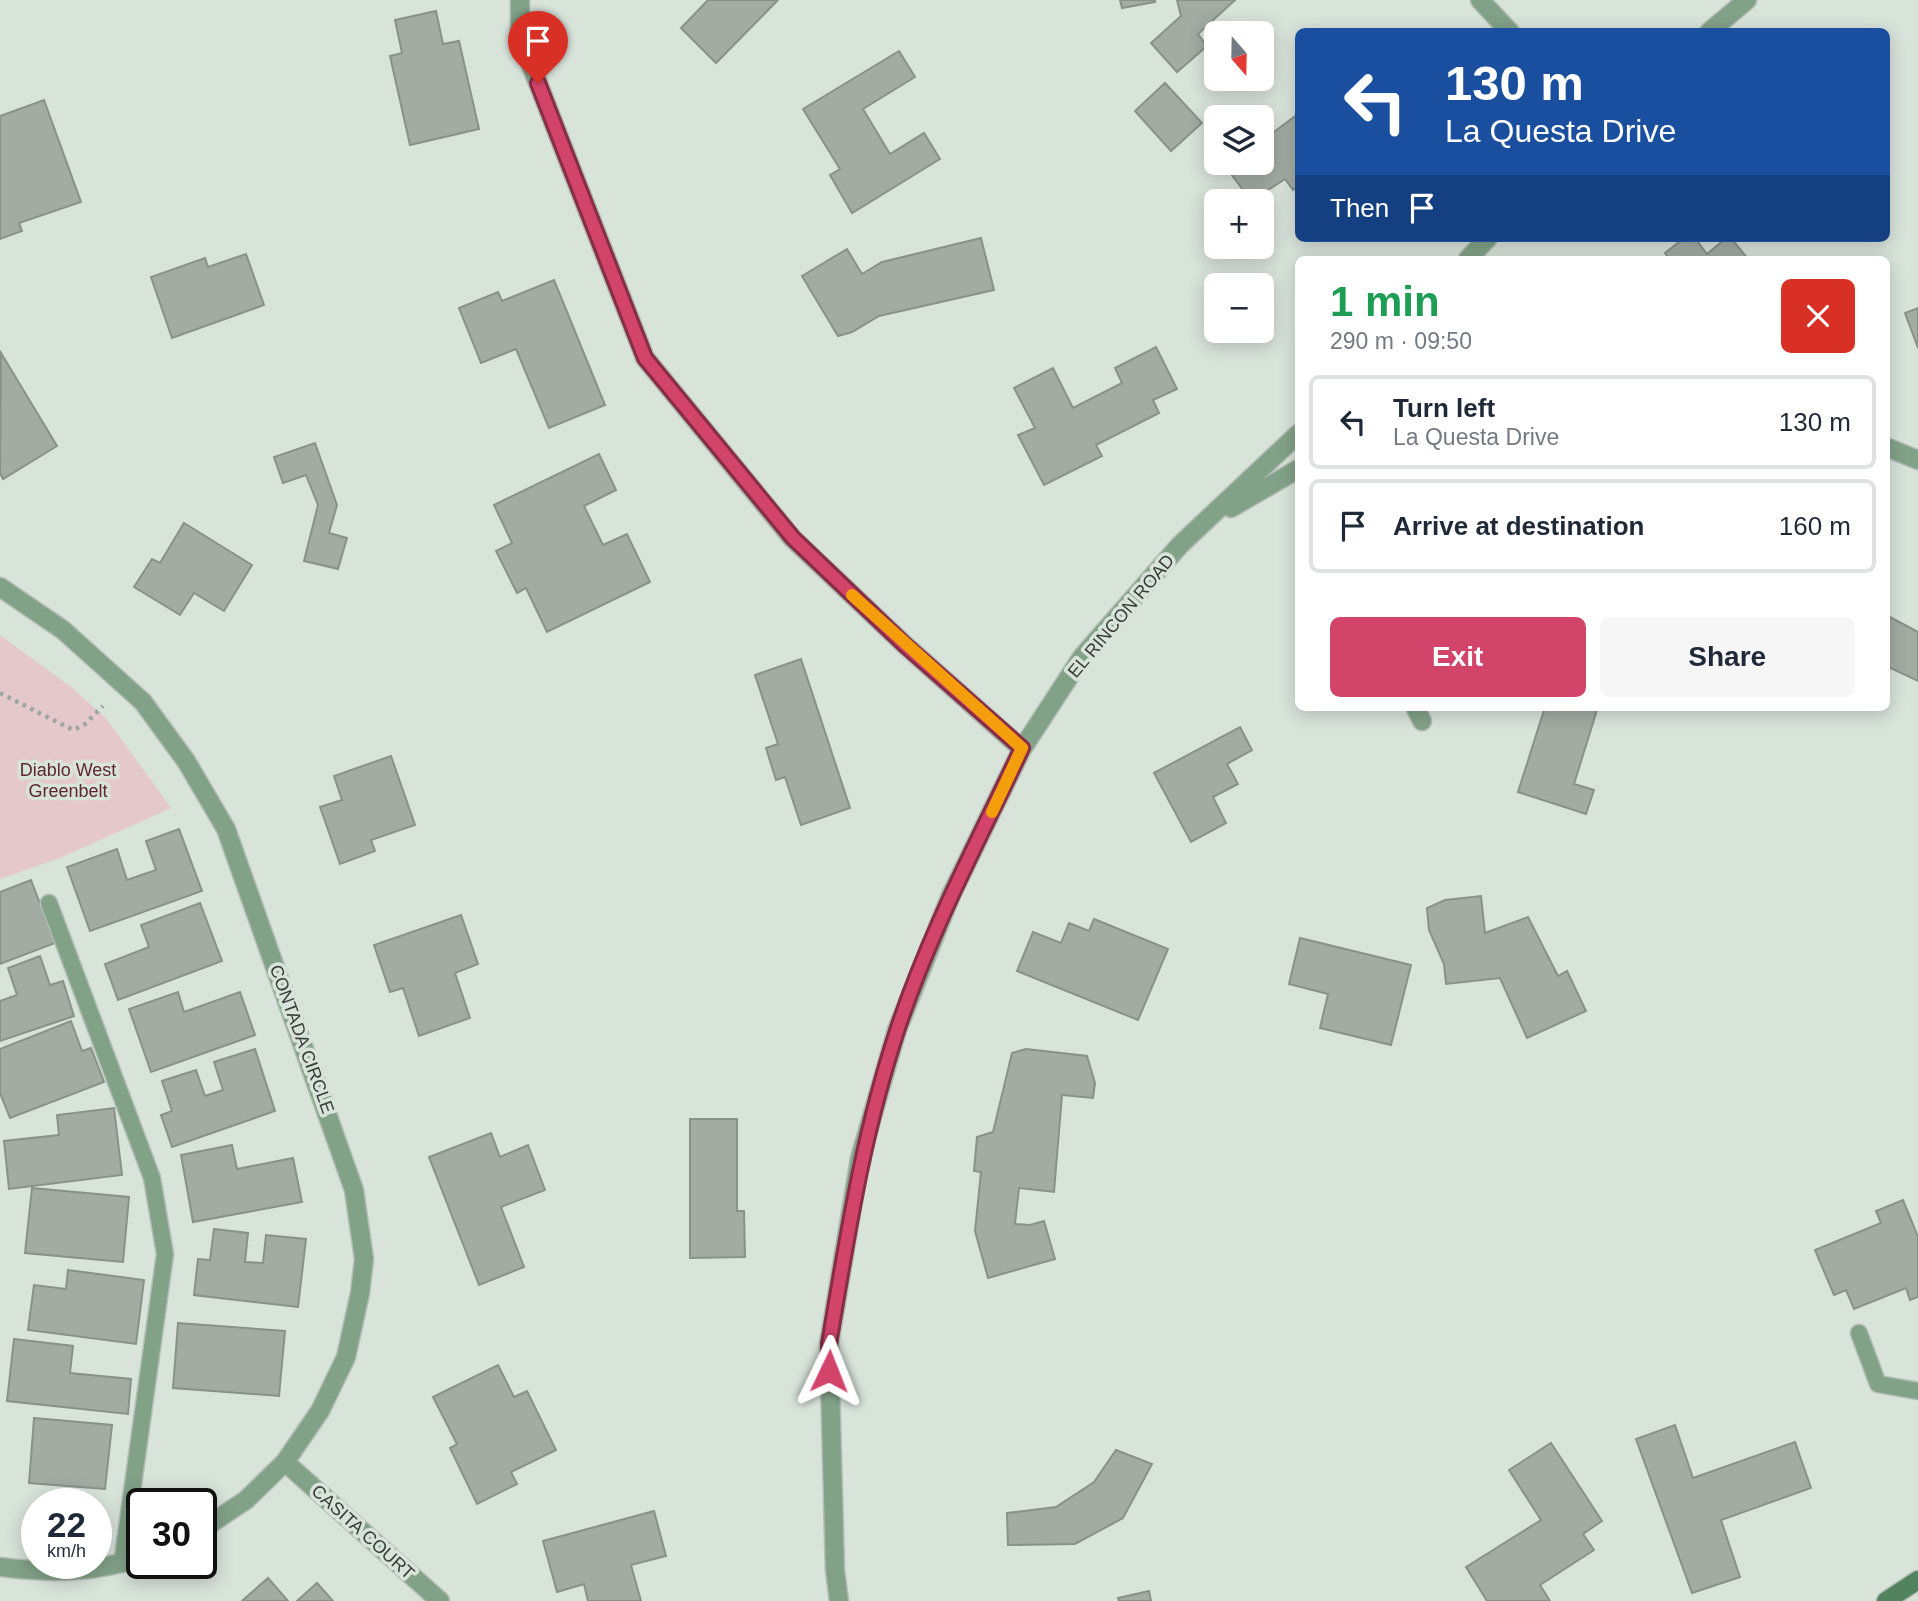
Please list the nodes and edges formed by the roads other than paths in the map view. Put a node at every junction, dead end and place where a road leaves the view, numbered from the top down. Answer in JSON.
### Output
{"nodes":[{"id":1,"x":520,"y":0,"type":"edge"},
{"id":2,"x":1480,"y":0,"type":"edge"},
{"id":3,"x":1747,"y":0,"type":"edge"},
{"id":4,"x":1506,"y":28,"type":"edge"},
{"id":5,"x":1714,"y":28,"type":"edge"},
{"id":6,"x":1484,"y":242,"type":"edge"},
{"id":7,"x":1471,"y":256,"type":"edge"},
{"id":8,"x":1295,"y":437,"type":"edge"},
{"id":9,"x":1890,"y":449,"type":"edge"},
{"id":10,"x":1918,"y":460,"type":"edge"},
{"id":11,"x":1295,"y":471,"type":"edge"},
{"id":12,"x":1180,"y":545,"type":"junction"},
{"id":13,"x":0,"y":587,"type":"edge"},
{"id":14,"x":1022,"y":748,"type":"junction"},
{"id":15,"x":50,"y":902,"type":"dead end"},
{"id":16,"x":1859,"y":1333,"type":"dead end"},
{"id":17,"x":1918,"y":1391,"type":"edge"},
{"id":18,"x":285,"y":1462,"type":"junction"},
{"id":19,"x":217,"y":1519,"type":"edge"},
{"id":20,"x":126,"y":1562,"type":"edge"},
{"id":21,"x":122,"y":1564,"type":"junction"},
{"id":22,"x":0,"y":1567,"type":"edge"},
{"id":23,"x":1918,"y":1580,"type":"edge"},
{"id":24,"x":440,"y":1601,"type":"edge"},
{"id":25,"x":839,"y":1601,"type":"edge"},
{"id":26,"x":1886,"y":1601,"type":"edge"}],
"edges":[{"from":1,"to":14,"type":"street"},
{"from":2,"to":4,"type":"street"},
{"from":3,"to":5,"type":"street"},
{"from":6,"to":7,"type":"street"},
{"from":8,"to":12,"type":"street","name":"EL RINCON ROAD"},
{"from":9,"to":10,"type":"street"},
{"from":11,"to":12,"type":"street"},
{"from":12,"to":14,"type":"street","name":"EL RINCON ROAD"},
{"from":13,"to":18,"type":"street","name":"CONTADA CIRCLE"},
{"from":14,"to":25,"type":"street","name":"EL RINCON ROAD"},
{"from":15,"to":21,"type":"lane"},
{"from":16,"to":17,"type":"lane"},
{"from":18,"to":19,"type":"street","name":"CONTADA CIRCLE"},
{"from":18,"to":24,"type":"street","name":"CASITA COURT"},
{"from":20,"to":21,"type":"street"},
{"from":21,"to":22,"type":"street"},
{"from":23,"to":26,"type":"street"}]}
